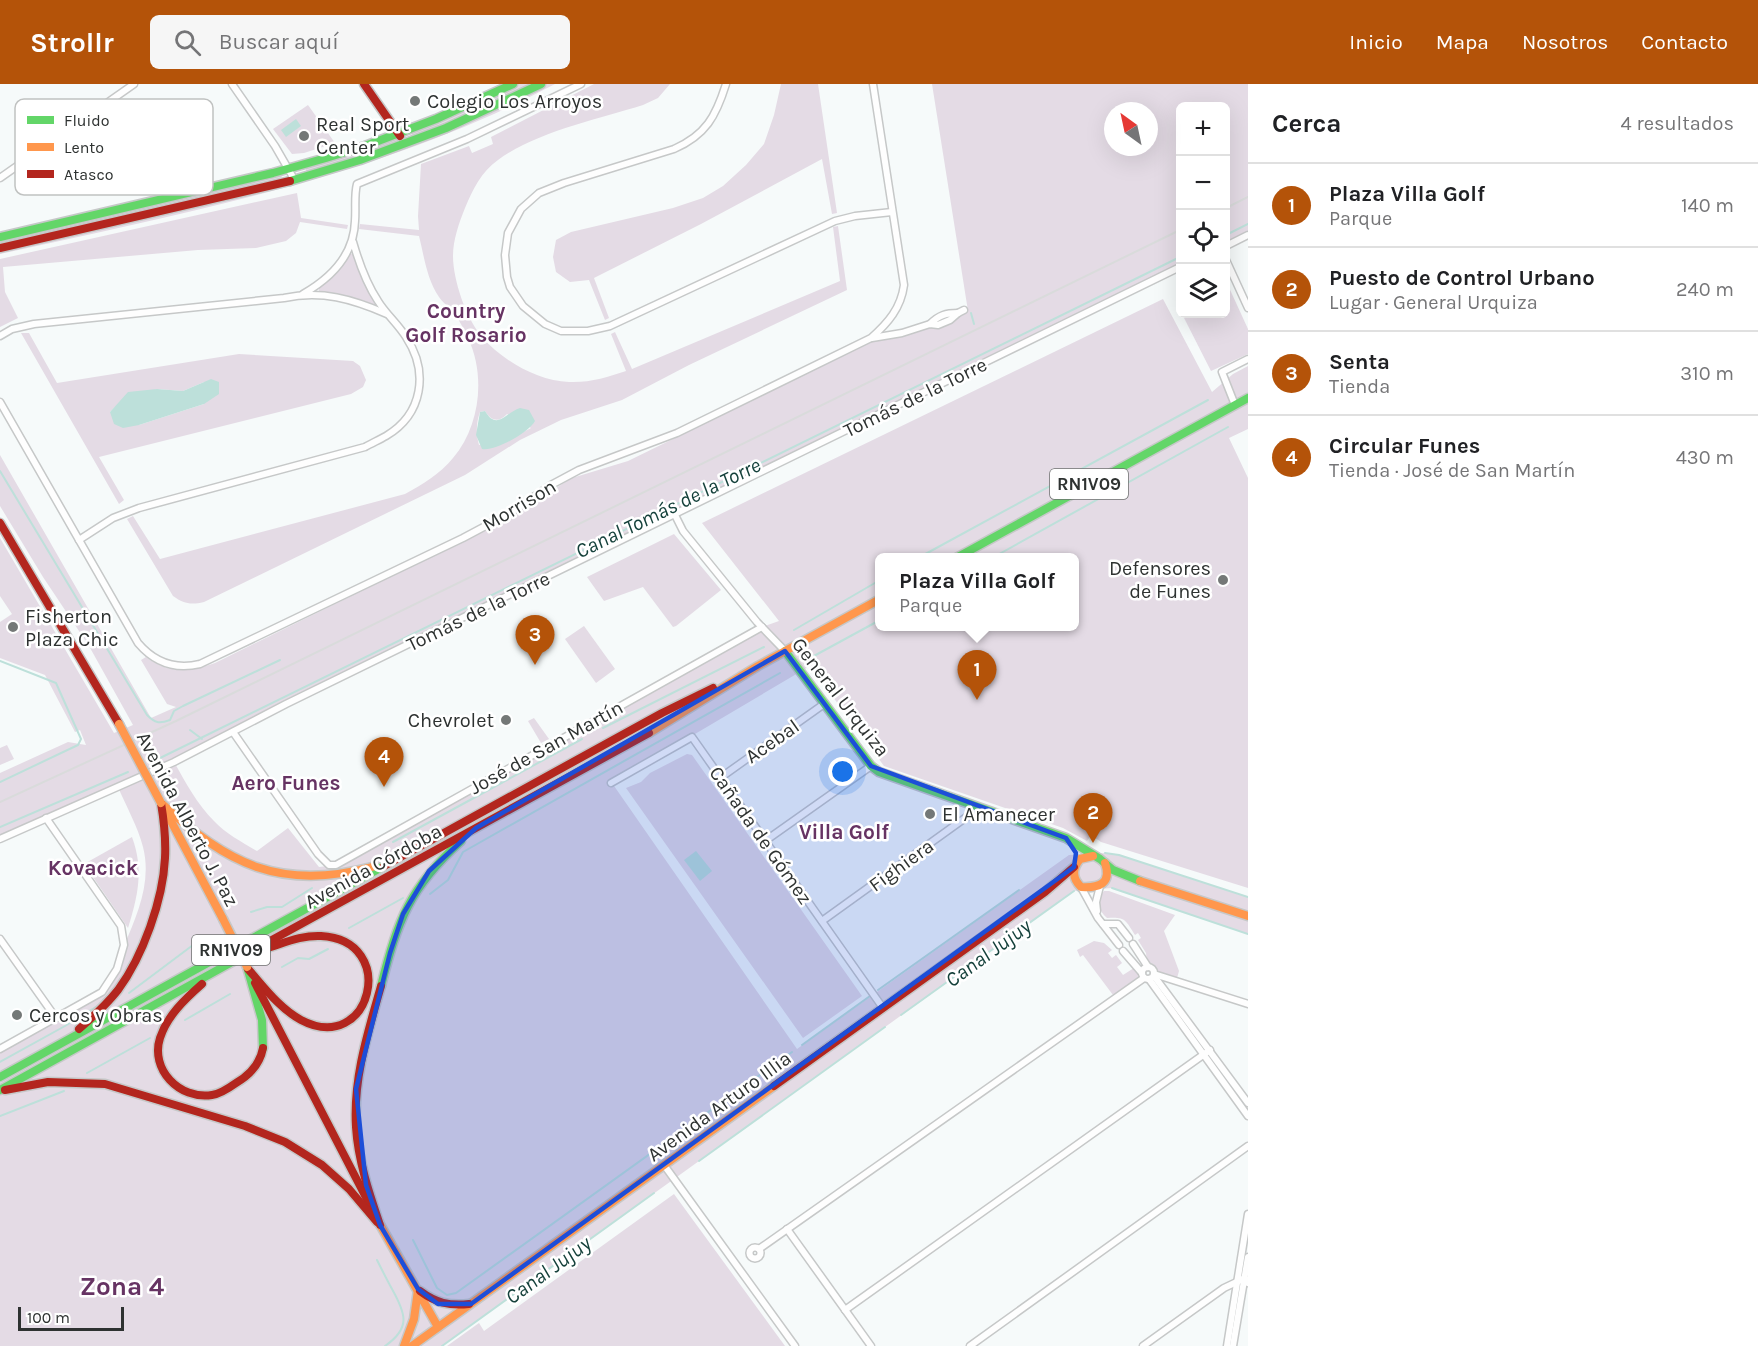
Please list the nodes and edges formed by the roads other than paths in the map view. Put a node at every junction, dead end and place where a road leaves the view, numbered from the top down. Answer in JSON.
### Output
{"nodes":[{"id":1,"x":134,"y":84,"type":"edge"},
{"id":2,"x":232,"y":84,"type":"edge"},
{"id":3,"x":364,"y":84,"type":"edge"},
{"id":4,"x":513,"y":84,"type":"edge"},
{"id":5,"x":541,"y":84,"type":"edge"},
{"id":6,"x":581,"y":84,"type":"edge"},
{"id":7,"x":726,"y":84,"type":"edge"},
{"id":8,"x":873,"y":84,"type":"edge"},
{"id":9,"x":113,"y":99,"type":"edge"},
{"id":10,"x":398,"y":134,"type":"junction"},
{"id":11,"x":406,"y":143,"type":"junction"},
{"id":12,"x":15,"y":167,"type":"edge"},
{"id":13,"x":288,"y":169,"type":"junction"},
{"id":14,"x":0,"y":178,"type":"edge"},
{"id":15,"x":294,"y":179,"type":"junction"},
{"id":16,"x":213,"y":187,"type":"edge"},
{"id":17,"x":178,"y":195,"type":"edge"},
{"id":18,"x":892,"y":212,"type":"junction"},
{"id":19,"x":1248,"y":235,"type":"edge"},
{"id":20,"x":0,"y":237,"type":"edge"},
{"id":21,"x":353,"y":242,"type":"junction"},
{"id":22,"x":1230,"y":244,"type":"edge"},
{"id":23,"x":0,"y":248,"type":"edge"},
{"id":24,"x":1228,"y":264,"type":"edge"},
{"id":25,"x":1176,"y":269,"type":"edge"},
{"id":26,"x":303,"y":294,"type":"junction"},
{"id":27,"x":1248,"y":308,"type":"edge"},
{"id":28,"x":961,"y":312,"type":"dead end"},
{"id":29,"x":387,"y":314,"type":"junction"},
{"id":30,"x":889,"y":322,"type":"junction"},
{"id":31,"x":902,"y":333,"type":"junction"},
{"id":32,"x":0,"y":336,"type":"edge"},
{"id":33,"x":871,"y":338,"type":"junction"},
{"id":34,"x":1248,"y":359,"type":"edge"},
{"id":35,"x":1248,"y":398,"type":"edge"},
{"id":36,"x":0,"y":402,"type":"edge"},
{"id":37,"x":1235,"y":405,"type":"junction"},
{"id":38,"x":675,"y":515,"type":"junction"},
{"id":39,"x":0,"y":523,"type":"edge"},
{"id":40,"x":79,"y":540,"type":"junction"},
{"id":41,"x":965,"y":553,"type":"edge"},
{"id":42,"x":875,"y":601,"type":"edge"},
{"id":43,"x":762,"y":627,"type":"junction"},
{"id":44,"x":785,"y":651,"type":"junction"},
{"id":45,"x":758,"y":666,"type":"junction"},
{"id":46,"x":824,"y":704,"type":"junction"},
{"id":47,"x":233,"y":732,"type":"junction"},
{"id":48,"x":871,"y":766,"type":"junction"},
{"id":49,"x":720,"y":778,"type":"junction"},
{"id":50,"x":611,"y":783,"type":"dead end"},
{"id":51,"x":161,"y":803,"type":"junction"},
{"id":52,"x":979,"y":808,"type":"junction"},
{"id":53,"x":46,"y":818,"type":"junction"},
{"id":54,"x":476,"y":828,"type":"junction"},
{"id":55,"x":0,"y":839,"type":"edge"},
{"id":56,"x":1068,"y":839,"type":"junction"},
{"id":57,"x":765,"y":841,"type":"junction"},
{"id":58,"x":1096,"y":856,"type":"junction"},
{"id":59,"x":400,"y":857,"type":"junction"},
{"id":60,"x":1104,"y":863,"type":"junction"},
{"id":61,"x":1075,"y":865,"type":"junction"},
{"id":62,"x":1137,"y":880,"type":"junction"},
{"id":63,"x":1102,"y":884,"type":"junction"},
{"id":64,"x":1080,"y":886,"type":"junction"},
{"id":65,"x":1045,"y":892,"type":"junction"},
{"id":66,"x":1248,"y":916,"type":"edge"},
{"id":67,"x":1098,"y":918,"type":"junction"},
{"id":68,"x":822,"y":921,"type":"junction"},
{"id":69,"x":1103,"y":924,"type":"junction"},
{"id":70,"x":0,"y":939,"type":"edge"},
{"id":71,"x":1138,"y":952,"type":"junction"},
{"id":72,"x":249,"y":953,"type":"junction"},
{"id":73,"x":1130,"y":957,"type":"junction"},
{"id":74,"x":247,"y":967,"type":"junction"},
{"id":75,"x":216,"y":971,"type":"junction"},
{"id":76,"x":1148,"y":976,"type":"junction"},
{"id":77,"x":1248,"y":1004,"type":"edge"},
{"id":78,"x":884,"y":1008,"type":"junction"},
{"id":79,"x":56,"y":1018,"type":"junction"},
{"id":80,"x":0,"y":1040,"type":"edge"},
{"id":81,"x":63,"y":1042,"type":"junction"},
{"id":82,"x":2,"y":1048,"type":"edge"},
{"id":83,"x":1207,"y":1052,"type":"junction"},
{"id":84,"x":0,"y":1077,"type":"edge"},
{"id":85,"x":0,"y":1090,"type":"edge"},
{"id":86,"x":1248,"y":1103,"type":"edge"},
{"id":87,"x":1248,"y":1116,"type":"edge"},
{"id":88,"x":1248,"y":1146,"type":"edge"},
{"id":89,"x":664,"y":1165,"type":"junction"},
{"id":90,"x":1248,"y":1214,"type":"edge"},
{"id":91,"x":380,"y":1225,"type":"junction"},
{"id":92,"x":787,"y":1229,"type":"junction"},
{"id":93,"x":759,"y":1249,"type":"dead end"},
{"id":94,"x":1248,"y":1257,"type":"edge"},
{"id":95,"x":1243,"y":1281,"type":"edge"},
{"id":96,"x":418,"y":1289,"type":"junction"},
{"id":97,"x":471,"y":1304,"type":"junction"},
{"id":98,"x":846,"y":1310,"type":"junction"},
{"id":99,"x":438,"y":1327,"type":"junction"},
{"id":100,"x":404,"y":1346,"type":"edge"},
{"id":101,"x":412,"y":1346,"type":"edge"},
{"id":102,"x":795,"y":1346,"type":"edge"},
{"id":103,"x":871,"y":1346,"type":"edge"},
{"id":104,"x":970,"y":1346,"type":"edge"},
{"id":105,"x":1143,"y":1346,"type":"edge"},
{"id":106,"x":1227,"y":1346,"type":"edge"},
{"id":107,"x":1233,"y":1346,"type":"edge"}],
"edges":[{"from":1,"to":9,"type":"street"},
{"from":2,"to":13,"type":"street"},
{"from":3,"to":10,"type":"main road"},
{"from":4,"to":10,"type":"main road"},
{"from":5,"to":11,"type":"main road"},
{"from":6,"to":21,"type":"street"},
{"from":7,"to":18,"type":"street"},
{"from":8,"to":18,"type":"street"},
{"from":10,"to":11,"type":"main road"},
{"from":10,"to":13,"type":"main road"},
{"from":11,"to":15,"type":"main road"},
{"from":12,"to":14,"type":"street"},
{"from":13,"to":15,"type":"street"},
{"from":13,"to":16,"type":"main road"},
{"from":15,"to":23,"type":"main road"},
{"from":17,"to":20,"type":"main road"},
{"from":18,"to":30,"type":"street","name":"Morrison"},
{"from":19,"to":22,"type":"street"},
{"from":21,"to":26,"type":"street"},
{"from":21,"to":29,"type":"street"},
{"from":24,"to":27,"type":"street"},
{"from":25,"to":38,"type":"street","name":"Tomás de la Torre"},
{"from":26,"to":29,"type":"street"},
{"from":26,"to":32,"type":"street"},
{"from":28,"to":31,"type":"street","name":"Morrison"},
{"from":29,"to":40,"type":"street"},
{"from":30,"to":31,"type":"street"},
{"from":30,"to":33,"type":"street","name":"Morrison"},
{"from":31,"to":33,"type":"street","name":"Morrison"},
{"from":33,"to":40,"type":"street","name":"Morrison"},
{"from":34,"to":37,"type":"street"},
{"from":35,"to":37,"type":"main road","number":"RN1V09"},
{"from":36,"to":40,"type":"street"},
{"from":37,"to":41,"type":"main road","number":"RN1V09"},
{"from":38,"to":43,"type":"street","name":"General Urquiza"},
{"from":38,"to":47,"type":"street","name":"Tomás de la Torre"},
{"from":39,"to":51,"type":"main road","name":"Avenida Alberto J. Paz","bridge":true},
{"from":42,"to":44,"type":"main road","name":"Avenida Córdoba","number":"RN1V09"},
{"from":43,"to":44,"type":"street","name":"General Urquiza"},
{"from":43,"to":47,"type":"street","name":"José de San Martín"},
{"from":44,"to":45,"type":"main road","name":"Avenida Córdoba","number":"RN1V09"},
{"from":44,"to":46,"type":"main road","name":"General Urquiza"},
{"from":45,"to":54,"type":"main road","name":"Avenida Córdoba","number":"RN1V09"},
{"from":45,"to":59,"type":"main road","name":"Avenida Córdoba","number":"RN1V09"},
{"from":46,"to":48,"type":"main road","name":"General Urquiza"},
{"from":46,"to":49,"type":"street","name":"Acebal"},
{"from":47,"to":53,"type":"street","name":"Tomás de la Torre"},
{"from":48,"to":52,"type":"main road","name":"General Urquiza"},
{"from":48,"to":57,"type":"street"},
{"from":49,"to":50,"type":"street","name":"Cañada de Gómez"},
{"from":49,"to":57,"type":"street","name":"Cañada de Gómez"},
{"from":51,"to":59,"type":"main road"},
{"from":51,"to":74,"type":"main road","name":"Avenida Alberto J. Paz","bridge":true},
{"from":51,"to":81,"type":"main road"},
{"from":52,"to":56,"type":"main road","name":"General Urquiza"},
{"from":52,"to":68,"type":"street","name":"Fighiera"},
{"from":53,"to":55,"type":"street","name":"Tomás de la Torre"},
{"from":53,"to":79,"type":"street"},
{"from":54,"to":72,"type":"main road","name":"Avenida Córdoba","number":"RN1V09"},
{"from":54,"to":91,"type":"main road"},
{"from":56,"to":58,"type":"main road","name":"General Urquiza"},
{"from":56,"to":61,"type":"main road"},
{"from":57,"to":68,"type":"street","name":"Cañada de Gómez"},
{"from":58,"to":60,"type":"main road"},
{"from":58,"to":61,"type":"main road"},
{"from":59,"to":81,"type":"main road","name":"Avenida Córdoba","number":"RN1V09"},
{"from":60,"to":62,"type":"main road"},
{"from":60,"to":63,"type":"main road"},
{"from":61,"to":64,"type":"main road"},
{"from":61,"to":65,"type":"main road","name":"Avenida Arturo Illia"},
{"from":62,"to":63,"type":"main road"},
{"from":62,"to":66,"type":"main road"},
{"from":63,"to":64,"type":"main road"},
{"from":63,"to":67,"type":"street"},
{"from":64,"to":65,"type":"main road","name":"Avenida Arturo Illia"},
{"from":64,"to":67,"type":"street"},
{"from":65,"to":78,"type":"main road","name":"Avenida Arturo Illia"},
{"from":67,"to":69,"type":"street"},
{"from":68,"to":78,"type":"street","name":"Cañada de Gómez"},
{"from":69,"to":71,"type":"street"},
{"from":69,"to":73,"type":"street"},
{"from":70,"to":79,"type":"street"},
{"from":71,"to":73,"type":"street"},
{"from":71,"to":76,"type":"street"},
{"from":72,"to":74,"type":"main road"},
{"from":72,"to":75,"type":"main road","name":"Avenida Córdoba","number":"RN1V09"},
{"from":73,"to":76,"type":"street"},
{"from":74,"to":75,"type":"main road"},
{"from":74,"to":91,"type":"main road","name":"Avenida Alberto J. Paz"},
{"from":75,"to":85,"type":"main road","name":"Avenida Córdoba","number":"RN1V09"},
{"from":76,"to":77,"type":"street"},
{"from":76,"to":83,"type":"street"},
{"from":76,"to":92,"type":"street"},
{"from":78,"to":89,"type":"main road","name":"Avenida Arturo Illia"},
{"from":79,"to":82,"type":"street"},
{"from":80,"to":82,"type":"street"},
{"from":81,"to":84,"type":"main road","name":"Avenida Córdoba","number":"RN1V09"},
{"from":83,"to":86,"type":"street"},
{"from":83,"to":87,"type":"street"},
{"from":83,"to":98,"type":"street"},
{"from":85,"to":91,"type":"main road"},
{"from":88,"to":104,"type":"street"},
{"from":89,"to":97,"type":"main road","name":"Avenida Arturo Illia"},
{"from":89,"to":102,"type":"street"},
{"from":90,"to":95,"type":"street"},
{"from":91,"to":96,"type":"main road","name":"Avenida Alberto J. Paz"},
{"from":92,"to":93,"type":"street"},
{"from":92,"to":98,"type":"street"},
{"from":94,"to":95,"type":"street"},
{"from":95,"to":105,"type":"street"},
{"from":95,"to":106,"type":"street"},
{"from":95,"to":107,"type":"street"},
{"from":96,"to":97,"type":"main road"},
{"from":96,"to":99,"type":"main road","name":"Avenida Alberto J. Paz"},
{"from":96,"to":100,"type":"main road"},
{"from":97,"to":99,"type":"main road","name":"Avenida Arturo Illia"},
{"from":98,"to":103,"type":"street"},
{"from":99,"to":101,"type":"main road","name":"Avenida Arturo Illia"}]}
